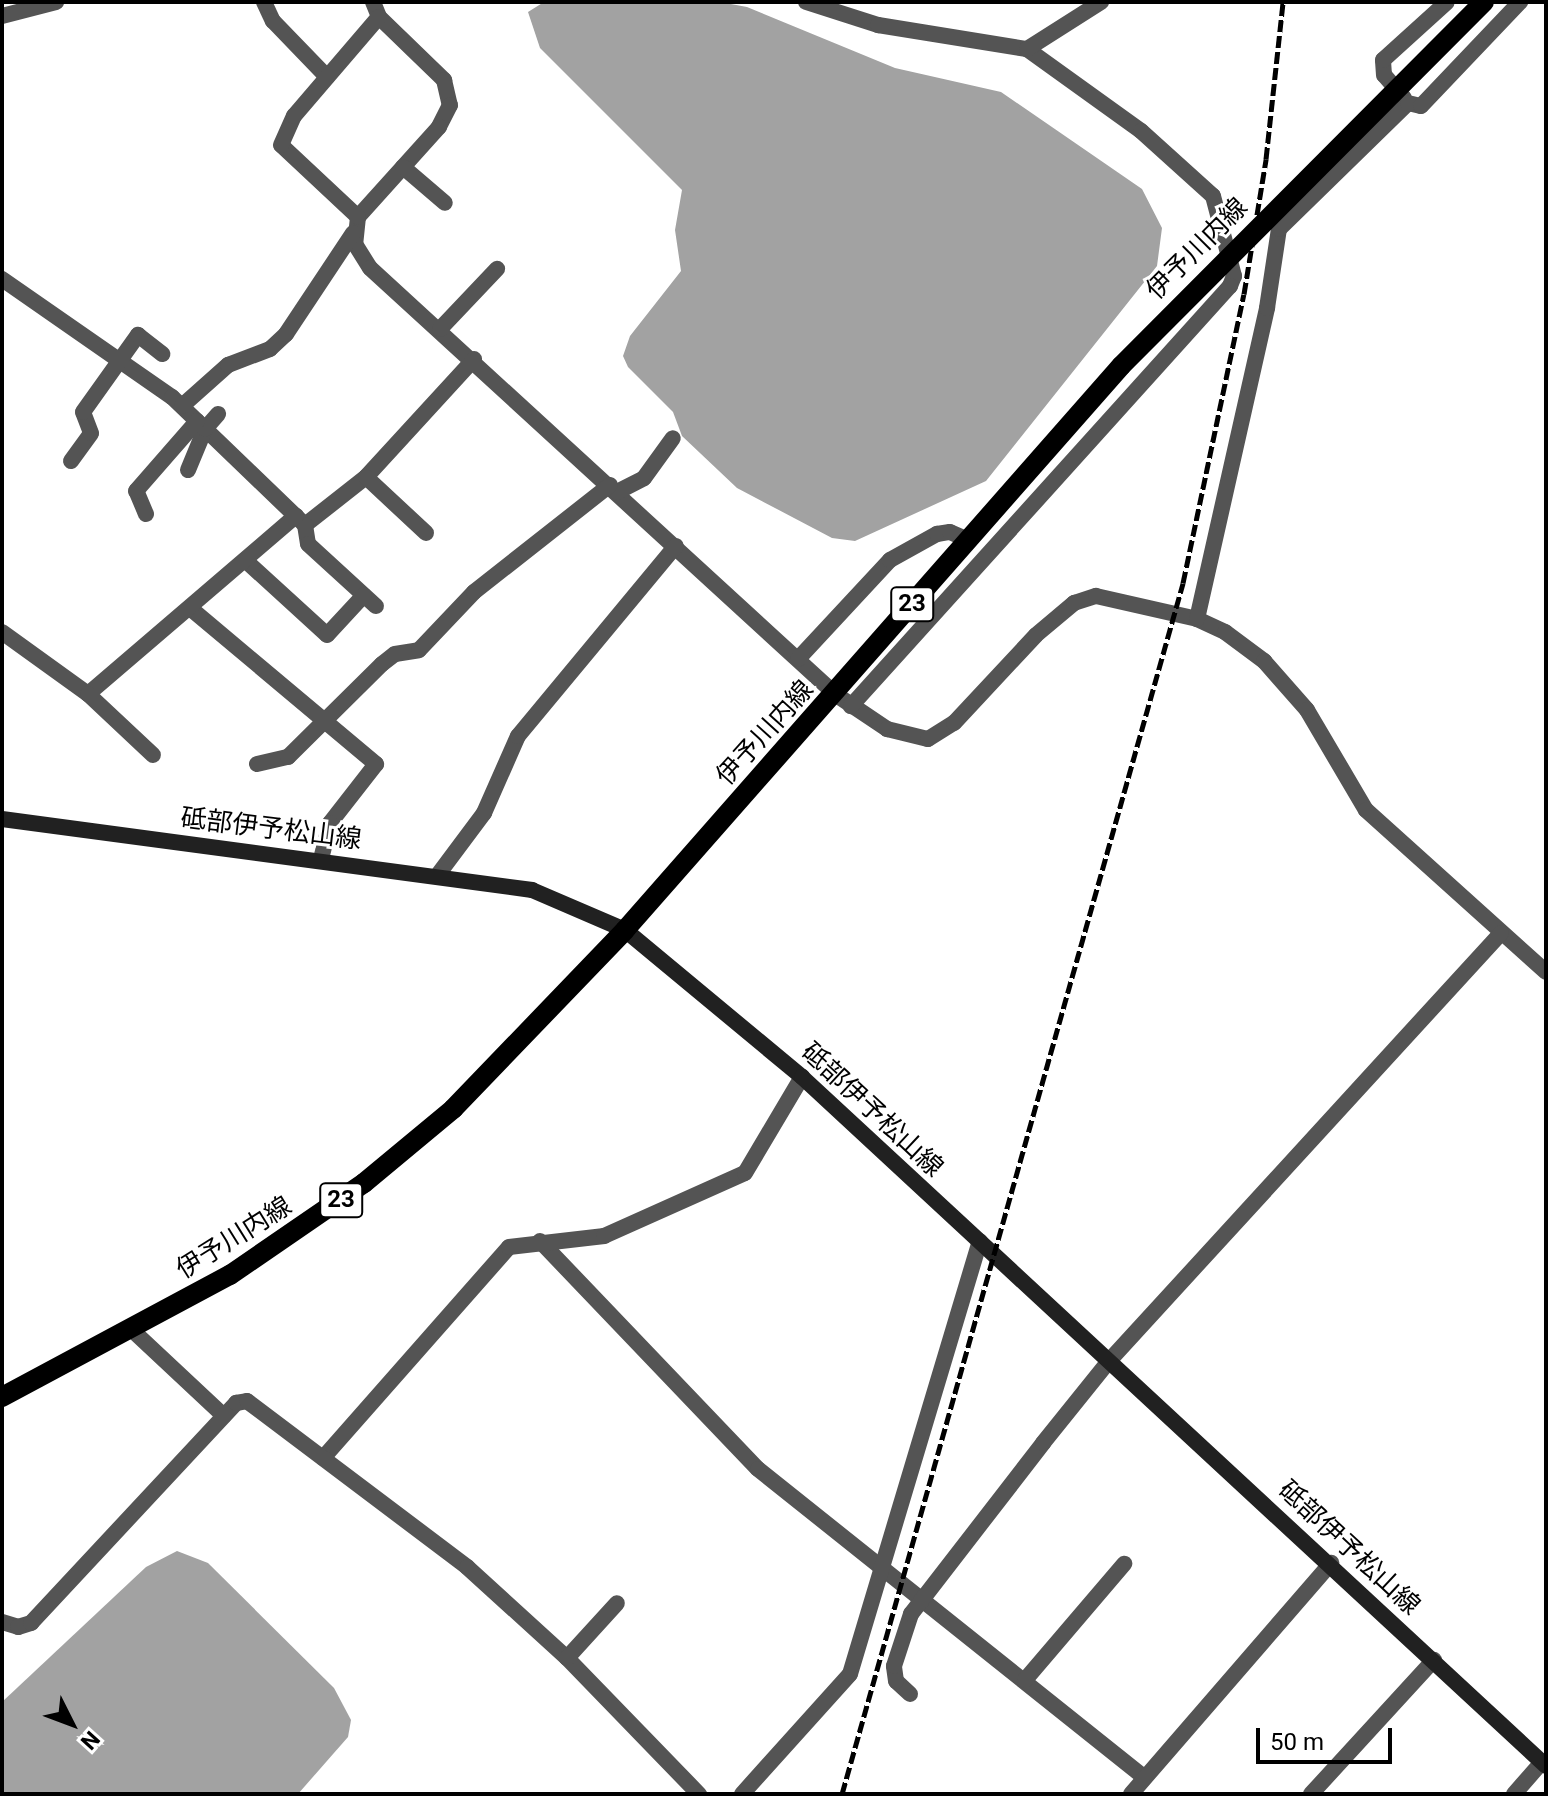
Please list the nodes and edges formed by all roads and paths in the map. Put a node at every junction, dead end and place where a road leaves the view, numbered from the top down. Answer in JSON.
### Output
{"nodes":[{"id":1,"x":56,"y":2,"type":"edge"},
{"id":2,"x":264,"y":2,"type":"edge"},
{"id":3,"x":806,"y":2,"type":"edge"},
{"id":4,"x":1101,"y":2,"type":"edge"},
{"id":5,"x":1447,"y":2,"type":"edge"},
{"id":6,"x":1484,"y":2,"type":"edge"},
{"id":7,"x":1520,"y":2,"type":"edge"},
{"id":8,"x":828,"y":7,"type":"edge"},
{"id":9,"x":376,"y":9,"type":"edge"},
{"id":10,"x":2,"y":16,"type":"edge"},
{"id":11,"x":1027,"y":49,"type":"junction"},
{"id":12,"x":327,"y":77,"type":"junction"},
{"id":13,"x":1408,"y":103,"type":"junction"},
{"id":14,"x":403,"y":167,"type":"junction"},
{"id":15,"x":445,"y":203,"type":"dead end"},
{"id":16,"x":355,"y":225,"type":"junction"},
{"id":17,"x":497,"y":269,"type":"dead end"},
{"id":18,"x":2,"y":279,"type":"edge"},
{"id":19,"x":440,"y":329,"type":"junction"},
{"id":20,"x":162,"y":354,"type":"dead end"},
{"id":21,"x":474,"y":359,"type":"junction"},
{"id":22,"x":121,"y":360,"type":"junction"},
{"id":23,"x":182,"y":406,"type":"junction"},
{"id":24,"x":218,"y":414,"type":"dead end"},
{"id":25,"x":201,"y":425,"type":"junction"},
{"id":26,"x":673,"y":438,"type":"dead end"},
{"id":27,"x":71,"y":461,"type":"dead end"},
{"id":28,"x":188,"y":470,"type":"dead end"},
{"id":29,"x":366,"y":477,"type":"junction"},
{"id":30,"x":614,"y":488,"type":"junction"},
{"id":31,"x":146,"y":514,"type":"dead end"},
{"id":32,"x":301,"y":520,"type":"junction"},
{"id":33,"x":426,"y":533,"type":"dead end"},
{"id":34,"x":968,"y":540,"type":"junction"},
{"id":35,"x":676,"y":546,"type":"junction"},
{"id":36,"x":245,"y":560,"type":"junction"},
{"id":37,"x":190,"y":608,"type":"junction"},
{"id":38,"x":1197,"y":619,"type":"junction"},
{"id":39,"x":2,"y":632,"type":"edge"},
{"id":40,"x":798,"y":659,"type":"junction"},
{"id":41,"x":88,"y":694,"type":"junction"},
{"id":42,"x":843,"y":700,"type":"junction"},
{"id":43,"x":328,"y":722,"type":"junction"},
{"id":44,"x":153,"y":755,"type":"dead end"},
{"id":45,"x":257,"y":764,"type":"dead end"},
{"id":46,"x":2,"y":819,"type":"edge"},
{"id":47,"x":321,"y":860,"type":"junction"},
{"id":48,"x":437,"y":876,"type":"junction"},
{"id":49,"x":625,"y":930,"type":"junction"},
{"id":50,"x":1501,"y":933,"type":"junction"},
{"id":51,"x":1546,"y":972,"type":"edge"},
{"id":52,"x":802,"y":1077,"type":"junction"},
{"id":53,"x":540,"y":1241,"type":"junction"},
{"id":54,"x":980,"y":1241,"type":"junction"},
{"id":55,"x":131,"y":1329,"type":"junction"},
{"id":56,"x":1109,"y":1361,"type":"junction"},
{"id":57,"x":2,"y":1397,"type":"edge"},
{"id":58,"x":224,"y":1416,"type":"junction"},
{"id":59,"x":323,"y":1458,"type":"junction"},
{"id":60,"x":1331,"y":1563,"type":"junction"},
{"id":61,"x":1124,"y":1564,"type":"dead end"},
{"id":62,"x":885,"y":1569,"type":"junction"},
{"id":63,"x":925,"y":1599,"type":"junction"},
{"id":64,"x":617,"y":1603,"type":"dead end"},
{"id":65,"x":2,"y":1622,"type":"edge"},
{"id":66,"x":567,"y":1658,"type":"junction"},
{"id":67,"x":1434,"y":1660,"type":"junction"},
{"id":68,"x":1025,"y":1680,"type":"junction"},
{"id":69,"x":910,"y":1694,"type":"dead end"},
{"id":70,"x":1544,"y":1764,"type":"edge"},
{"id":71,"x":1142,"y":1787,"type":"edge"},
{"id":72,"x":699,"y":1794,"type":"edge"},
{"id":73,"x":742,"y":1794,"type":"edge"},
{"id":74,"x":1311,"y":1794,"type":"edge"},
{"id":75,"x":1514,"y":1794,"type":"edge"}],
"edges":[{"from":1,"to":10,"type":"street"},
{"from":2,"to":12,"type":"street"},
{"from":3,"to":8,"type":"street"},
{"from":4,"to":11,"type":"street"},
{"from":5,"to":13,"type":"street"},
{"from":6,"to":34,"type":"main road","name":"伊予川内線","number":"23"},
{"from":7,"to":13,"type":"street"},
{"from":8,"to":11,"type":"street"},
{"from":9,"to":12,"type":"street"},
{"from":9,"to":14,"type":"street"},
{"from":11,"to":42,"type":"street"},
{"from":12,"to":16,"type":"street"},
{"from":13,"to":38,"type":"street"},
{"from":14,"to":15,"type":"street"},
{"from":14,"to":16,"type":"street"},
{"from":16,"to":19,"type":"street"},
{"from":16,"to":23,"type":"street"},
{"from":17,"to":19,"type":"street"},
{"from":18,"to":22,"type":"street"},
{"from":19,"to":21,"type":"street"},
{"from":20,"to":22,"type":"street"},
{"from":21,"to":29,"type":"street"},
{"from":21,"to":30,"type":"street"},
{"from":22,"to":23,"type":"street"},
{"from":22,"to":27,"type":"street"},
{"from":23,"to":25,"type":"street"},
{"from":24,"to":25,"type":"street"},
{"from":25,"to":28,"type":"street"},
{"from":25,"to":31,"type":"street"},
{"from":25,"to":32,"type":"street"},
{"from":26,"to":30,"type":"street"},
{"from":29,"to":32,"type":"street"},
{"from":29,"to":33,"type":"street"},
{"from":30,"to":35,"type":"street"},
{"from":30,"to":43,"type":"street"},
{"from":32,"to":36,"type":"street"},
{"from":32,"to":36,"type":"street"},
{"from":34,"to":40,"type":"street"},
{"from":34,"to":42,"type":"main road","name":"伊予川内線","number":"23"},
{"from":35,"to":40,"type":"street"},
{"from":35,"to":48,"type":"street"},
{"from":36,"to":37,"type":"street"},
{"from":37,"to":41,"type":"street"},
{"from":37,"to":43,"type":"street"},
{"from":38,"to":42,"type":"street"},
{"from":38,"to":50,"type":"street"},
{"from":39,"to":41,"type":"street"},
{"from":40,"to":42,"type":"street"},
{"from":41,"to":44,"type":"street"},
{"from":42,"to":49,"type":"main road","name":"伊予川内線","number":"23"},
{"from":43,"to":45,"type":"street"},
{"from":43,"to":47,"type":"street"},
{"from":46,"to":47,"type":"main road","name":"砥部伊予松山線"},
{"from":47,"to":48,"type":"main road","name":"砥部伊予松山線"},
{"from":48,"to":49,"type":"main road","name":"砥部伊予松山線"},
{"from":49,"to":52,"type":"main road","name":"砥部伊予松山線"},
{"from":49,"to":55,"type":"main road","name":"伊予川内線","number":"23"},
{"from":50,"to":51,"type":"street"},
{"from":50,"to":56,"type":"street"},
{"from":52,"to":53,"type":"street"},
{"from":52,"to":54,"type":"main road","name":"砥部伊予松山線"},
{"from":53,"to":59,"type":"street"},
{"from":53,"to":62,"type":"street"},
{"from":54,"to":56,"type":"main road","name":"砥部伊予松山線"},
{"from":54,"to":62,"type":"street"},
{"from":55,"to":57,"type":"main road","name":"伊予川内線","number":"23"},
{"from":55,"to":58,"type":"street"},
{"from":56,"to":60,"type":"main road","name":"砥部伊予松山線"},
{"from":56,"to":63,"type":"street"},
{"from":58,"to":59,"type":"street"},
{"from":58,"to":65,"type":"street"},
{"from":59,"to":66,"type":"street"},
{"from":60,"to":67,"type":"main road","name":"砥部伊予松山線"},
{"from":60,"to":71,"type":"street"},
{"from":61,"to":68,"type":"street"},
{"from":62,"to":63,"type":"street"},
{"from":62,"to":73,"type":"street"},
{"from":63,"to":68,"type":"street"},
{"from":63,"to":69,"type":"street"},
{"from":64,"to":66,"type":"street"},
{"from":66,"to":72,"type":"street"},
{"from":67,"to":70,"type":"main road","name":"砥部伊予松山線"},
{"from":67,"to":74,"type":"street"},
{"from":68,"to":71,"type":"street"},
{"from":70,"to":75,"type":"street"}]}
